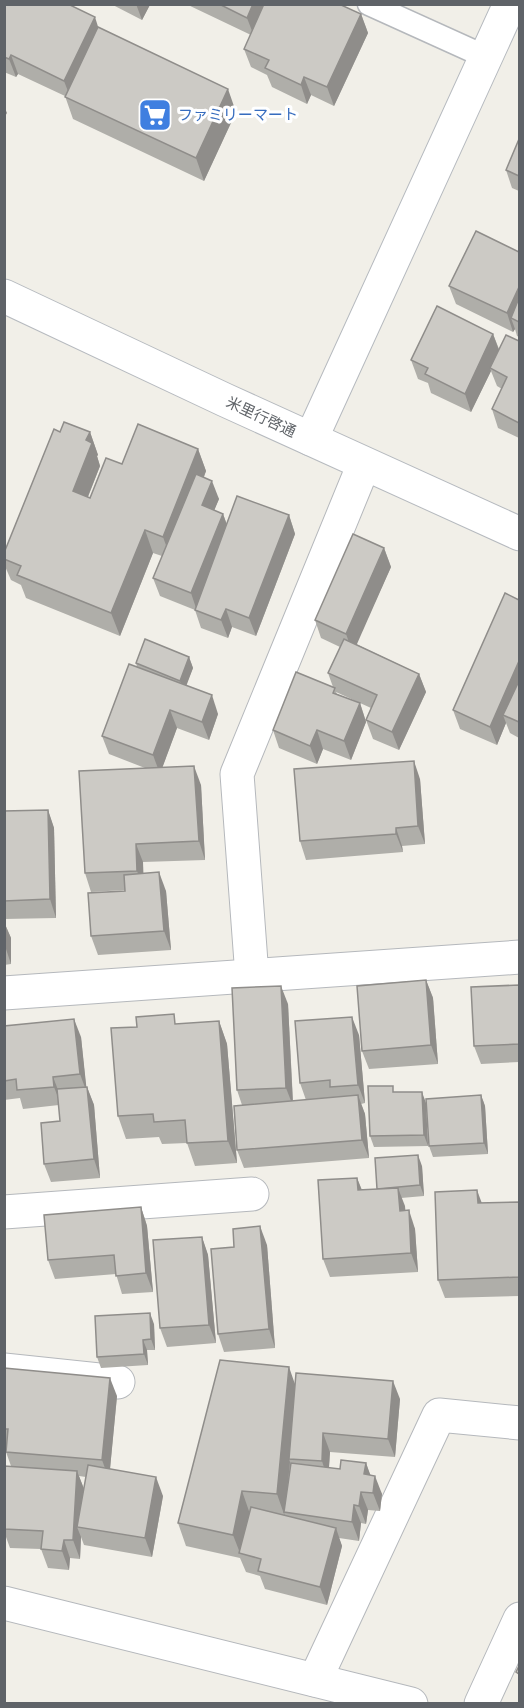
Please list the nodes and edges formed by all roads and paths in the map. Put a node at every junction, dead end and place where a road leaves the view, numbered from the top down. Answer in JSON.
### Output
{"nodes":[{"id":1,"x":369,"y":4,"type":"edge"},
{"id":2,"x":510,"y":4,"type":"edge"},
{"id":3,"x":486,"y":57,"type":"junction"},
{"id":4,"x":4,"y":296,"type":"edge"},
{"id":5,"x":311,"y":439,"type":"junction"},
{"id":6,"x":364,"y":464,"type":"junction"},
{"id":7,"x":519,"y":534,"type":"edge"},
{"id":8,"x":519,"y":957,"type":"edge"},
{"id":9,"x":252,"y":976,"type":"junction"},
{"id":10,"x":4,"y":993,"type":"edge"},
{"id":11,"x":252,"y":1194,"type":"dead end"},
{"id":12,"x":4,"y":1212,"type":"edge"},
{"id":13,"x":4,"y":1370,"type":"edge"},
{"id":14,"x":118,"y":1382,"type":"dead end"},
{"id":15,"x":519,"y":1424,"type":"edge"},
{"id":16,"x":4,"y":1603,"type":"edge"},
{"id":17,"x":519,"y":1619,"type":"edge"},
{"id":18,"x":315,"y":1680,"type":"junction"},
{"id":19,"x":411,"y":1704,"type":"edge"},
{"id":20,"x":481,"y":1704,"type":"edge"}],
"edges":[{"from":1,"to":3,"type":"lane"},
{"from":2,"to":3,"type":"street"},
{"from":3,"to":5,"type":"street"},
{"from":4,"to":5,"type":"street","name":"米里行啓通"},
{"from":5,"to":6,"type":"street","name":"米里行啓通"},
{"from":6,"to":7,"type":"street","name":"米里行啓通"},
{"from":6,"to":9,"type":"street"},
{"from":8,"to":9,"type":"street"},
{"from":9,"to":10,"type":"street"},
{"from":11,"to":12,"type":"street"},
{"from":13,"to":14,"type":"street"},
{"from":15,"to":18,"type":"street"},
{"from":16,"to":18,"type":"street"},
{"from":17,"to":20,"type":"street"},
{"from":18,"to":19,"type":"street"}]}
